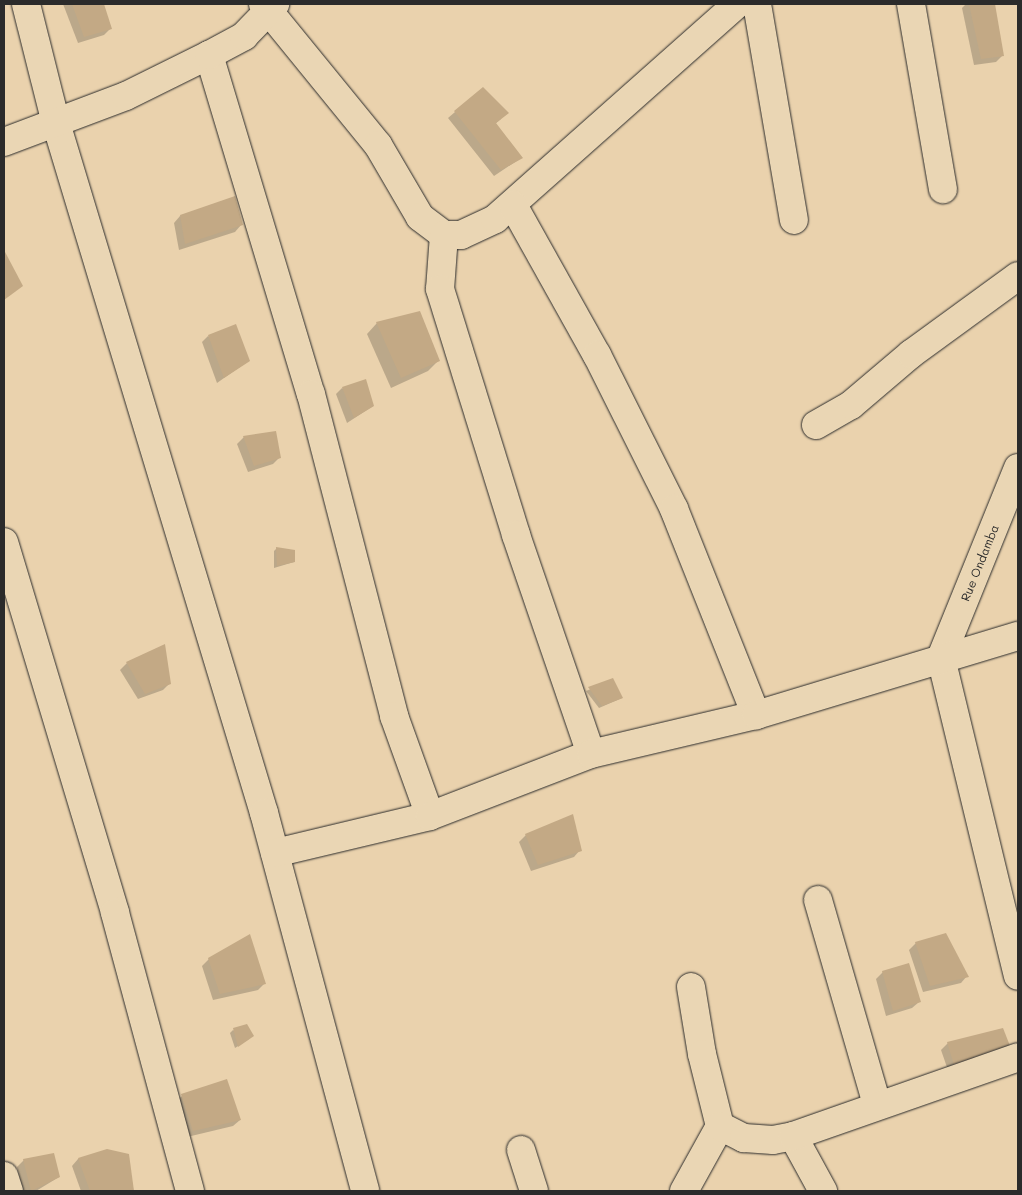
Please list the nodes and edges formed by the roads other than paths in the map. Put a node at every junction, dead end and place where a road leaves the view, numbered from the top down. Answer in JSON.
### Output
{"nodes":[{"id":1,"x":26,"y":4,"type":"edge"},
{"id":2,"x":737,"y":4,"type":"edge"},
{"id":3,"x":757,"y":4,"type":"edge"},
{"id":4,"x":911,"y":4,"type":"edge"},
{"id":5,"x":269,"y":6,"type":"edge"},
{"id":6,"x":209,"y":55,"type":"junction"},
{"id":7,"x":56,"y":123,"type":"junction"},
{"id":8,"x":4,"y":142,"type":"edge"},
{"id":9,"x":943,"y":189,"type":"dead end"},
{"id":10,"x":513,"y":205,"type":"junction"},
{"id":11,"x":794,"y":220,"type":"dead end"},
{"id":12,"x":444,"y":235,"type":"junction"},
{"id":13,"x":1018,"y":276,"type":"edge"},
{"id":14,"x":816,"y":425,"type":"dead end"},
{"id":15,"x":1018,"y":468,"type":"edge"},
{"id":16,"x":4,"y":542,"type":"edge"},
{"id":17,"x":1018,"y":636,"type":"edge"},
{"id":18,"x":941,"y":658,"type":"junction"},
{"id":19,"x":756,"y":715,"type":"junction"},
{"id":20,"x":591,"y":754,"type":"junction"},
{"id":21,"x":430,"y":816,"type":"junction"},
{"id":22,"x":275,"y":853,"type":"junction"},
{"id":23,"x":818,"y":900,"type":"dead end"},
{"id":24,"x":1018,"y":976,"type":"edge"},
{"id":25,"x":691,"y":987,"type":"dead end"},
{"id":26,"x":1018,"y":1057,"type":"edge"},
{"id":27,"x":877,"y":1104,"type":"junction"},
{"id":28,"x":720,"y":1126,"type":"junction"},
{"id":29,"x":793,"y":1136,"type":"junction"},
{"id":30,"x":521,"y":1150,"type":"dead end"},
{"id":31,"x":4,"y":1176,"type":"edge"},
{"id":32,"x":8,"y":1191,"type":"edge"},
{"id":33,"x":190,"y":1191,"type":"edge"},
{"id":34,"x":365,"y":1191,"type":"edge"},
{"id":35,"x":534,"y":1191,"type":"edge"},
{"id":36,"x":684,"y":1191,"type":"edge"},
{"id":37,"x":823,"y":1191,"type":"edge"}],
"edges":[{"from":1,"to":7,"type":"street"},
{"from":2,"to":10,"type":"street"},
{"from":3,"to":11,"type":"street"},
{"from":4,"to":9,"type":"street"},
{"from":5,"to":6,"type":"street"},
{"from":5,"to":12,"type":"street"},
{"from":6,"to":7,"type":"street"},
{"from":6,"to":21,"type":"street"},
{"from":7,"to":8,"type":"street"},
{"from":7,"to":22,"type":"street"},
{"from":10,"to":12,"type":"street"},
{"from":10,"to":19,"type":"street"},
{"from":12,"to":20,"type":"street"},
{"from":13,"to":14,"type":"street"},
{"from":15,"to":18,"type":"street","name":"Rue Ondamba"},
{"from":16,"to":33,"type":"street"},
{"from":17,"to":18,"type":"street"},
{"from":18,"to":19,"type":"street"},
{"from":18,"to":24,"type":"street"},
{"from":19,"to":20,"type":"street"},
{"from":20,"to":21,"type":"street"},
{"from":21,"to":22,"type":"street"},
{"from":22,"to":34,"type":"street"},
{"from":23,"to":27,"type":"street"},
{"from":25,"to":28,"type":"street"},
{"from":26,"to":27,"type":"street"},
{"from":27,"to":29,"type":"street"},
{"from":28,"to":29,"type":"street"},
{"from":28,"to":36,"type":"street"},
{"from":29,"to":37,"type":"street"},
{"from":30,"to":35,"type":"street"},
{"from":31,"to":32,"type":"street"}]}
